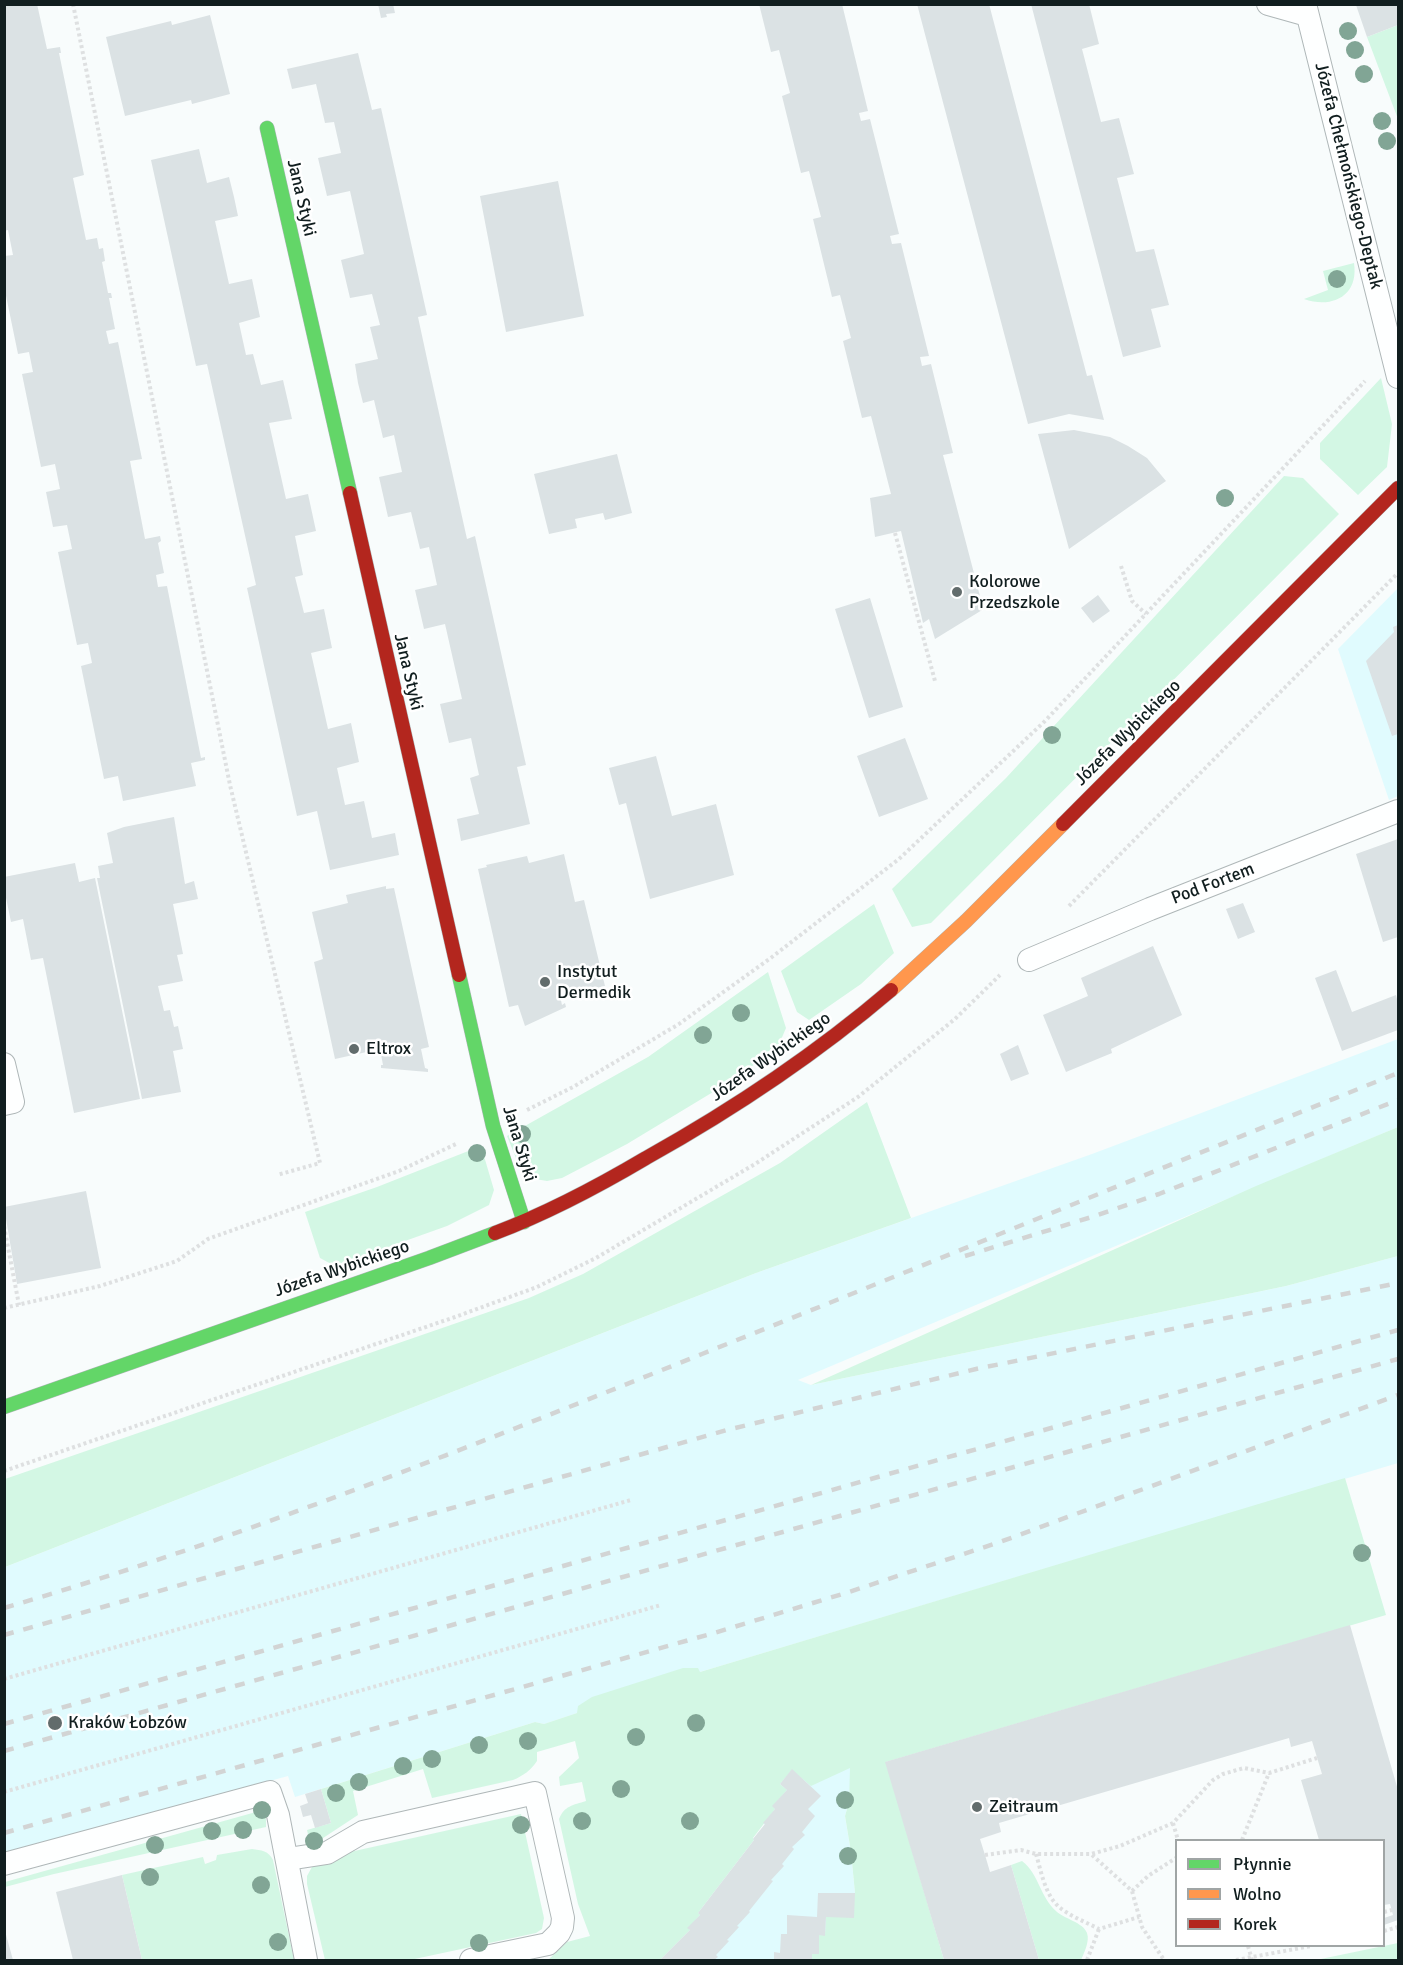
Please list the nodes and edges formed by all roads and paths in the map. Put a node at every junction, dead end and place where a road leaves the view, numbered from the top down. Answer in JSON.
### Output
{"nodes":[{"id":1,"x":73,"y":4,"type":"edge"},
{"id":2,"x":1268,"y":4,"type":"edge"},
{"id":3,"x":1306,"y":10,"type":"edge"},
{"id":4,"x":267,"y":128,"type":"dead end"},
{"id":5,"x":1372,"y":375,"type":"dead end"},
{"id":6,"x":1398,"y":377,"type":"edge"},
{"id":7,"x":1398,"y":488,"type":"edge"},
{"id":8,"x":895,"y":533,"type":"dead end"},
{"id":9,"x":1121,"y":566,"type":"dead end"},
{"id":10,"x":1398,"y":573,"type":"edge"},
{"id":11,"x":1146,"y":614,"type":"junction"},
{"id":12,"x":935,"y":681,"type":"dead end"},
{"id":13,"x":1398,"y":811,"type":"edge"},
{"id":14,"x":1063,"y":912,"type":"dead end"},
{"id":15,"x":1029,"y":960,"type":"dead end"},
{"id":16,"x":4,"y":1064,"type":"edge"},
{"id":17,"x":4,"y":1104,"type":"edge"},
{"id":18,"x":493,"y":1126,"type":"junction"},
{"id":19,"x":277,"y":1175,"type":"dead end"},
{"id":20,"x":524,"y":1222,"type":"junction"},
{"id":21,"x":4,"y":1226,"type":"edge"},
{"id":22,"x":19,"y":1305,"type":"junction"},
{"id":23,"x":4,"y":1308,"type":"edge"},
{"id":24,"x":4,"y":1407,"type":"edge"},
{"id":25,"x":632,"y":1500,"type":"dead end"},
{"id":26,"x":661,"y":1605,"type":"dead end"},
{"id":27,"x":4,"y":1679,"type":"edge"},
{"id":28,"x":1317,"y":1758,"type":"dead end"},
{"id":29,"x":1269,"y":1773,"type":"junction"},
{"id":30,"x":4,"y":1792,"type":"edge"},
{"id":31,"x":1173,"y":1823,"type":"junction"},
{"id":32,"x":1178,"y":1839,"type":"edge"},
{"id":33,"x":1242,"y":1839,"type":"edge"},
{"id":34,"x":1036,"y":1854,"type":"junction"},
{"id":35,"x":1091,"y":1854,"type":"junction"},
{"id":36,"x":985,"y":1855,"type":"dead end"},
{"id":37,"x":1175,"y":1859,"type":"edge"},
{"id":38,"x":288,"y":1860,"type":"junction"},
{"id":39,"x":4,"y":1864,"type":"edge"},
{"id":40,"x":1132,"y":1892,"type":"junction"},
{"id":41,"x":1392,"y":1910,"type":"dead end"},
{"id":42,"x":1385,"y":1912,"type":"edge"},
{"id":43,"x":1139,"y":1917,"type":"junction"},
{"id":44,"x":1099,"y":1929,"type":"junction"},
{"id":45,"x":1306,"y":1947,"type":"edge"},
{"id":46,"x":1251,"y":1959,"type":"edge"},
{"id":47,"x":306,"y":1960,"type":"edge"},
{"id":48,"x":471,"y":1960,"type":"edge"},
{"id":49,"x":1087,"y":1960,"type":"edge"},
{"id":50,"x":1164,"y":1960,"type":"edge"},
{"id":51,"x":1236,"y":1960,"type":"edge"}],
"edges":[{"from":1,"to":19,"type":"path"},
{"from":2,"to":3,"type":"lane","name":"Józefa Chełmońskiego-Deptak"},
{"from":3,"to":6,"type":"lane","name":"Józefa Chełmońskiego-Deptak"},
{"from":4,"to":18,"type":"street","name":"Jana Styki"},
{"from":5,"to":11,"type":"path"},
{"from":7,"to":20,"type":"street","name":"Józefa Wybickiego"},
{"from":8,"to":12,"type":"path"},
{"from":9,"to":11,"type":"path"},
{"from":10,"to":14,"type":"path"},
{"from":11,"to":18,"type":"path"},
{"from":13,"to":15,"type":"lane","name":"Pod Fortem"},
{"from":16,"to":17,"type":"lane"},
{"from":18,"to":20,"type":"street","name":"Jana Styki"},
{"from":18,"to":22,"type":"path"},
{"from":20,"to":24,"type":"street","name":"Józefa Wybickiego"},
{"from":21,"to":22,"type":"path"},
{"from":22,"to":23,"type":"path"},
{"from":25,"to":27,"type":"path"},
{"from":26,"to":30,"type":"path"},
{"from":28,"to":29,"type":"path"},
{"from":29,"to":31,"type":"path"},
{"from":29,"to":33,"type":"path"},
{"from":31,"to":32,"type":"path"},
{"from":31,"to":35,"type":"path"},
{"from":34,"to":35,"type":"path"},
{"from":34,"to":36,"type":"path"},
{"from":34,"to":44,"type":"path"},
{"from":35,"to":40,"type":"path"},
{"from":37,"to":40,"type":"path"},
{"from":38,"to":39,"type":"lane"},
{"from":38,"to":47,"type":"lane"},
{"from":38,"to":48,"type":"lane"},
{"from":40,"to":43,"type":"path"},
{"from":41,"to":42,"type":"path"},
{"from":43,"to":44,"type":"path"},
{"from":43,"to":50,"type":"path"},
{"from":44,"to":49,"type":"path"},
{"from":45,"to":46,"type":"path"},
{"from":46,"to":51,"type":"path"}]}
